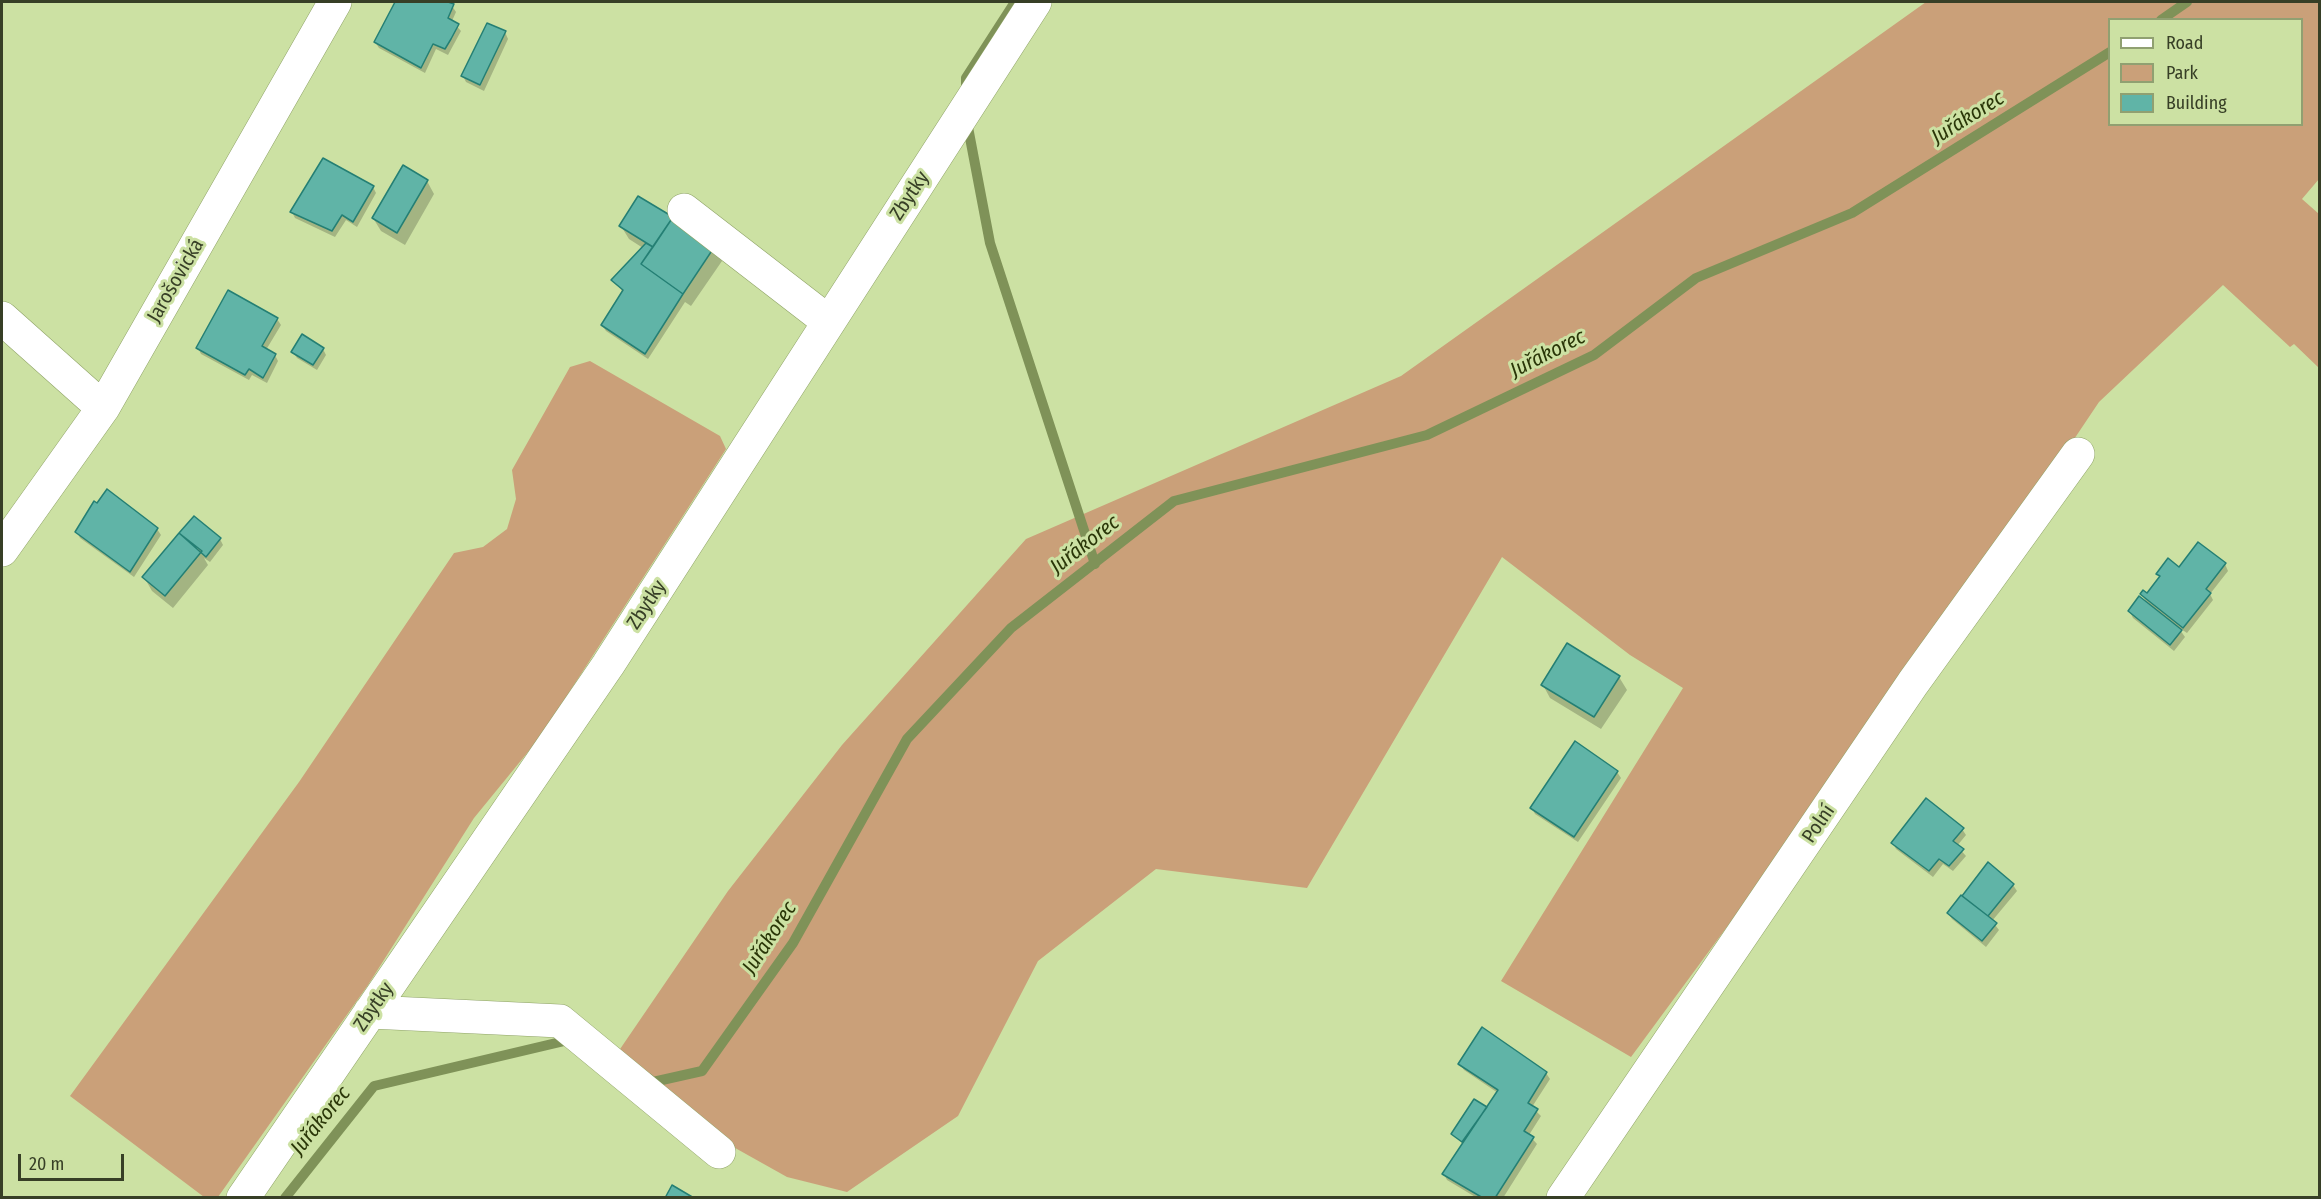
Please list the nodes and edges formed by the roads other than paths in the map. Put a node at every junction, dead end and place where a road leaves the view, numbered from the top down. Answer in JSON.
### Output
{"nodes":[{"id":1,"x":335,"y":2,"type":"edge"},
{"id":2,"x":1035,"y":2,"type":"edge"},
{"id":3,"x":684,"y":210,"type":"dead end"},
{"id":4,"x":2,"y":318,"type":"edge"},
{"id":5,"x":829,"y":322,"type":"junction"},
{"id":6,"x":103,"y":408,"type":"junction"},
{"id":7,"x":2078,"y":454,"type":"dead end"},
{"id":8,"x":2,"y":550,"type":"edge"},
{"id":9,"x":370,"y":1012,"type":"junction"},
{"id":10,"x":719,"y":1152,"type":"dead end"},
{"id":11,"x":243,"y":1197,"type":"edge"},
{"id":12,"x":1563,"y":1197,"type":"edge"}],
"edges":[{"from":1,"to":6,"type":"street","name":"Jarošovická"},
{"from":2,"to":5,"type":"street","name":"Zbytky"},
{"from":3,"to":5,"type":"street"},
{"from":4,"to":6,"type":"street"},
{"from":5,"to":9,"type":"street","name":"Zbytky"},
{"from":6,"to":8,"type":"street","name":"Jarošovická"},
{"from":7,"to":12,"type":"street","name":"Polní"},
{"from":9,"to":10,"type":"street"},
{"from":9,"to":11,"type":"street","name":"Zbytky"}]}
